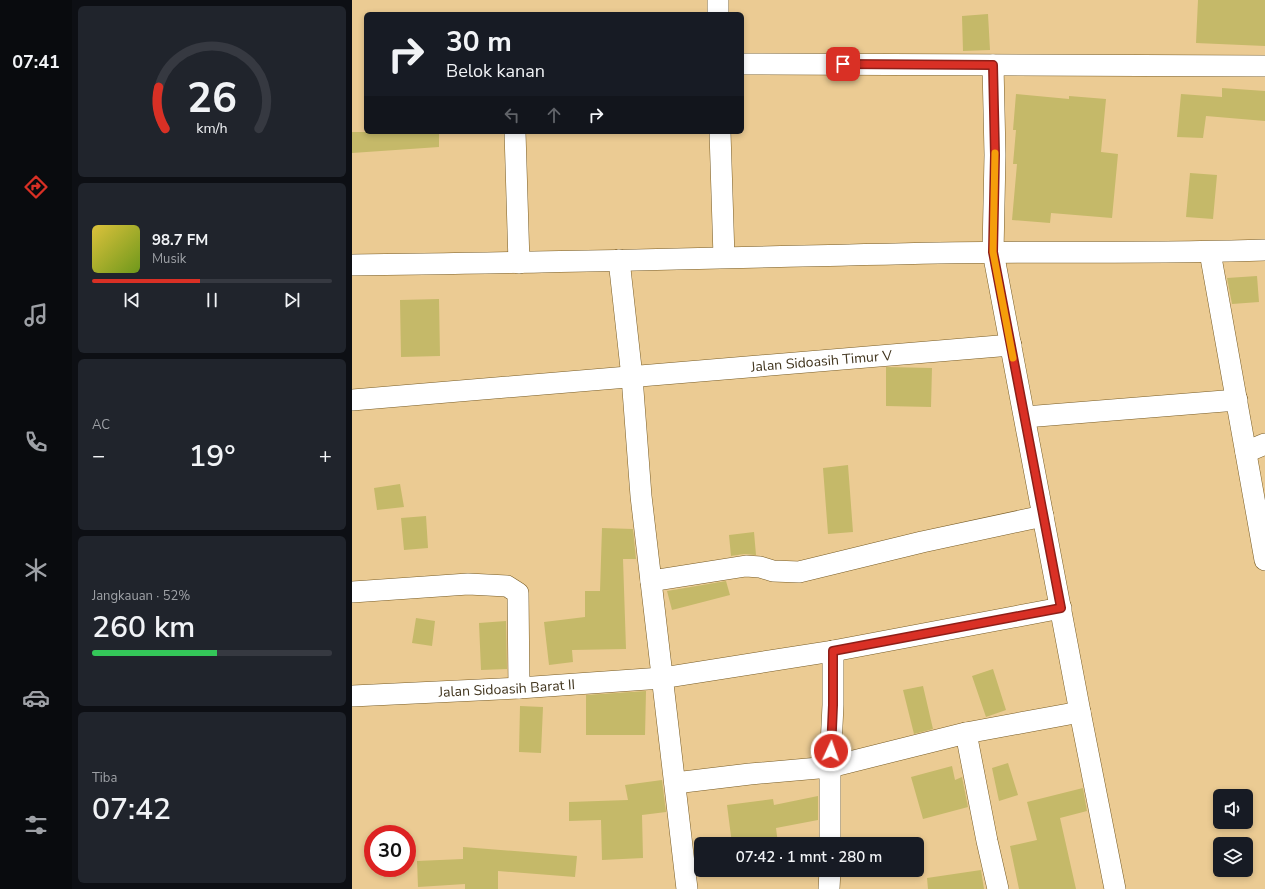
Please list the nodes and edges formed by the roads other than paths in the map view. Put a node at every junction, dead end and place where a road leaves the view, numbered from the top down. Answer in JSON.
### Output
{"nodes":[{"id":1,"x":718,"y":0,"type":"edge"},
{"id":2,"x":718,"y":12,"type":"edge"},
{"id":3,"x":744,"y":64,"type":"edge"},
{"id":4,"x":993,"y":65,"type":"junction"},
{"id":5,"x":1265,"y":66,"type":"edge"},
{"id":6,"x":515,"y":134,"type":"edge"},
{"id":7,"x":720,"y":134,"type":"edge"},
{"id":8,"x":1265,"y":250,"type":"edge"},
{"id":9,"x":993,"y":252,"type":"junction"},
{"id":10,"x":1210,"y":252,"type":"junction"},
{"id":11,"x":724,"y":257,"type":"junction"},
{"id":12,"x":619,"y":260,"type":"junction"},
{"id":13,"x":519,"y":263,"type":"junction"},
{"id":14,"x":352,"y":265,"type":"edge"},
{"id":15,"x":1011,"y":345,"type":"junction"},
{"id":16,"x":632,"y":377,"type":"junction"},
{"id":17,"x":352,"y":400,"type":"edge"},
{"id":18,"x":1237,"y":400,"type":"junction"},
{"id":19,"x":1025,"y":417,"type":"junction"},
{"id":20,"x":1265,"y":444,"type":"edge"},
{"id":21,"x":1246,"y":452,"type":"junction"},
{"id":22,"x":1043,"y":516,"type":"junction"},
{"id":23,"x":1262,"y":521,"type":"edge"},
{"id":24,"x":1265,"y":560,"type":"edge"},
{"id":25,"x":651,"y":580,"type":"junction"},
{"id":26,"x":352,"y":592,"type":"edge"},
{"id":27,"x":1061,"y":608,"type":"junction"},
{"id":28,"x":833,"y":651,"type":"junction"},
{"id":29,"x":662,"y":678,"type":"junction"},
{"id":30,"x":519,"y":688,"type":"junction"},
{"id":31,"x":352,"y":696,"type":"edge"},
{"id":32,"x":1080,"y":712,"type":"junction"},
{"id":33,"x":966,"y":733,"type":"junction"},
{"id":34,"x":830,"y":767,"type":"junction"},
{"id":35,"x":675,"y":783,"type":"junction"},
{"id":36,"x":830,"y":837,"type":"edge"},
{"id":37,"x":829,"y":877,"type":"edge"},
{"id":38,"x":687,"y":889,"type":"edge"},
{"id":39,"x":828,"y":889,"type":"edge"},
{"id":40,"x":998,"y":889,"type":"edge"},
{"id":41,"x":1115,"y":889,"type":"edge"}],
"edges":[{"from":1,"to":2,"type":"street"},
{"from":3,"to":4,"type":"street"},
{"from":4,"to":5,"type":"street"},
{"from":4,"to":9,"type":"street"},
{"from":6,"to":13,"type":"street"},
{"from":7,"to":11,"type":"street"},
{"from":8,"to":10,"type":"street"},
{"from":9,"to":10,"type":"street"},
{"from":9,"to":11,"type":"street"},
{"from":9,"to":15,"type":"street"},
{"from":10,"to":18,"type":"street"},
{"from":11,"to":12,"type":"street"},
{"from":12,"to":13,"type":"street"},
{"from":12,"to":16,"type":"street"},
{"from":13,"to":14,"type":"street"},
{"from":15,"to":16,"type":"street","name":"Jalan Sidoasih Timur V"},
{"from":15,"to":19,"type":"street"},
{"from":16,"to":17,"type":"street","name":"Jalan Sidoasih Timur V"},
{"from":16,"to":25,"type":"street"},
{"from":18,"to":19,"type":"street"},
{"from":18,"to":21,"type":"street"},
{"from":19,"to":22,"type":"street"},
{"from":20,"to":21,"type":"street"},
{"from":21,"to":23,"type":"street"},
{"from":22,"to":25,"type":"street"},
{"from":22,"to":27,"type":"street"},
{"from":23,"to":24,"type":"street"},
{"from":25,"to":29,"type":"street"},
{"from":26,"to":30,"type":"street"},
{"from":27,"to":28,"type":"street","name":"Jalan Sidoasih Barat II"},
{"from":27,"to":32,"type":"street"},
{"from":28,"to":29,"type":"street","name":"Jalan Sidoasih Barat II"},
{"from":28,"to":34,"type":"street"},
{"from":29,"to":30,"type":"street","name":"Jalan Sidoasih Barat II"},
{"from":29,"to":35,"type":"street"},
{"from":30,"to":31,"type":"street","name":"Jalan Sidoasih Barat II"},
{"from":32,"to":33,"type":"street"},
{"from":32,"to":41,"type":"street"},
{"from":33,"to":34,"type":"street"},
{"from":33,"to":40,"type":"street"},
{"from":34,"to":35,"type":"street"},
{"from":34,"to":36,"type":"street"},
{"from":35,"to":38,"type":"street"},
{"from":37,"to":39,"type":"street"}]}
